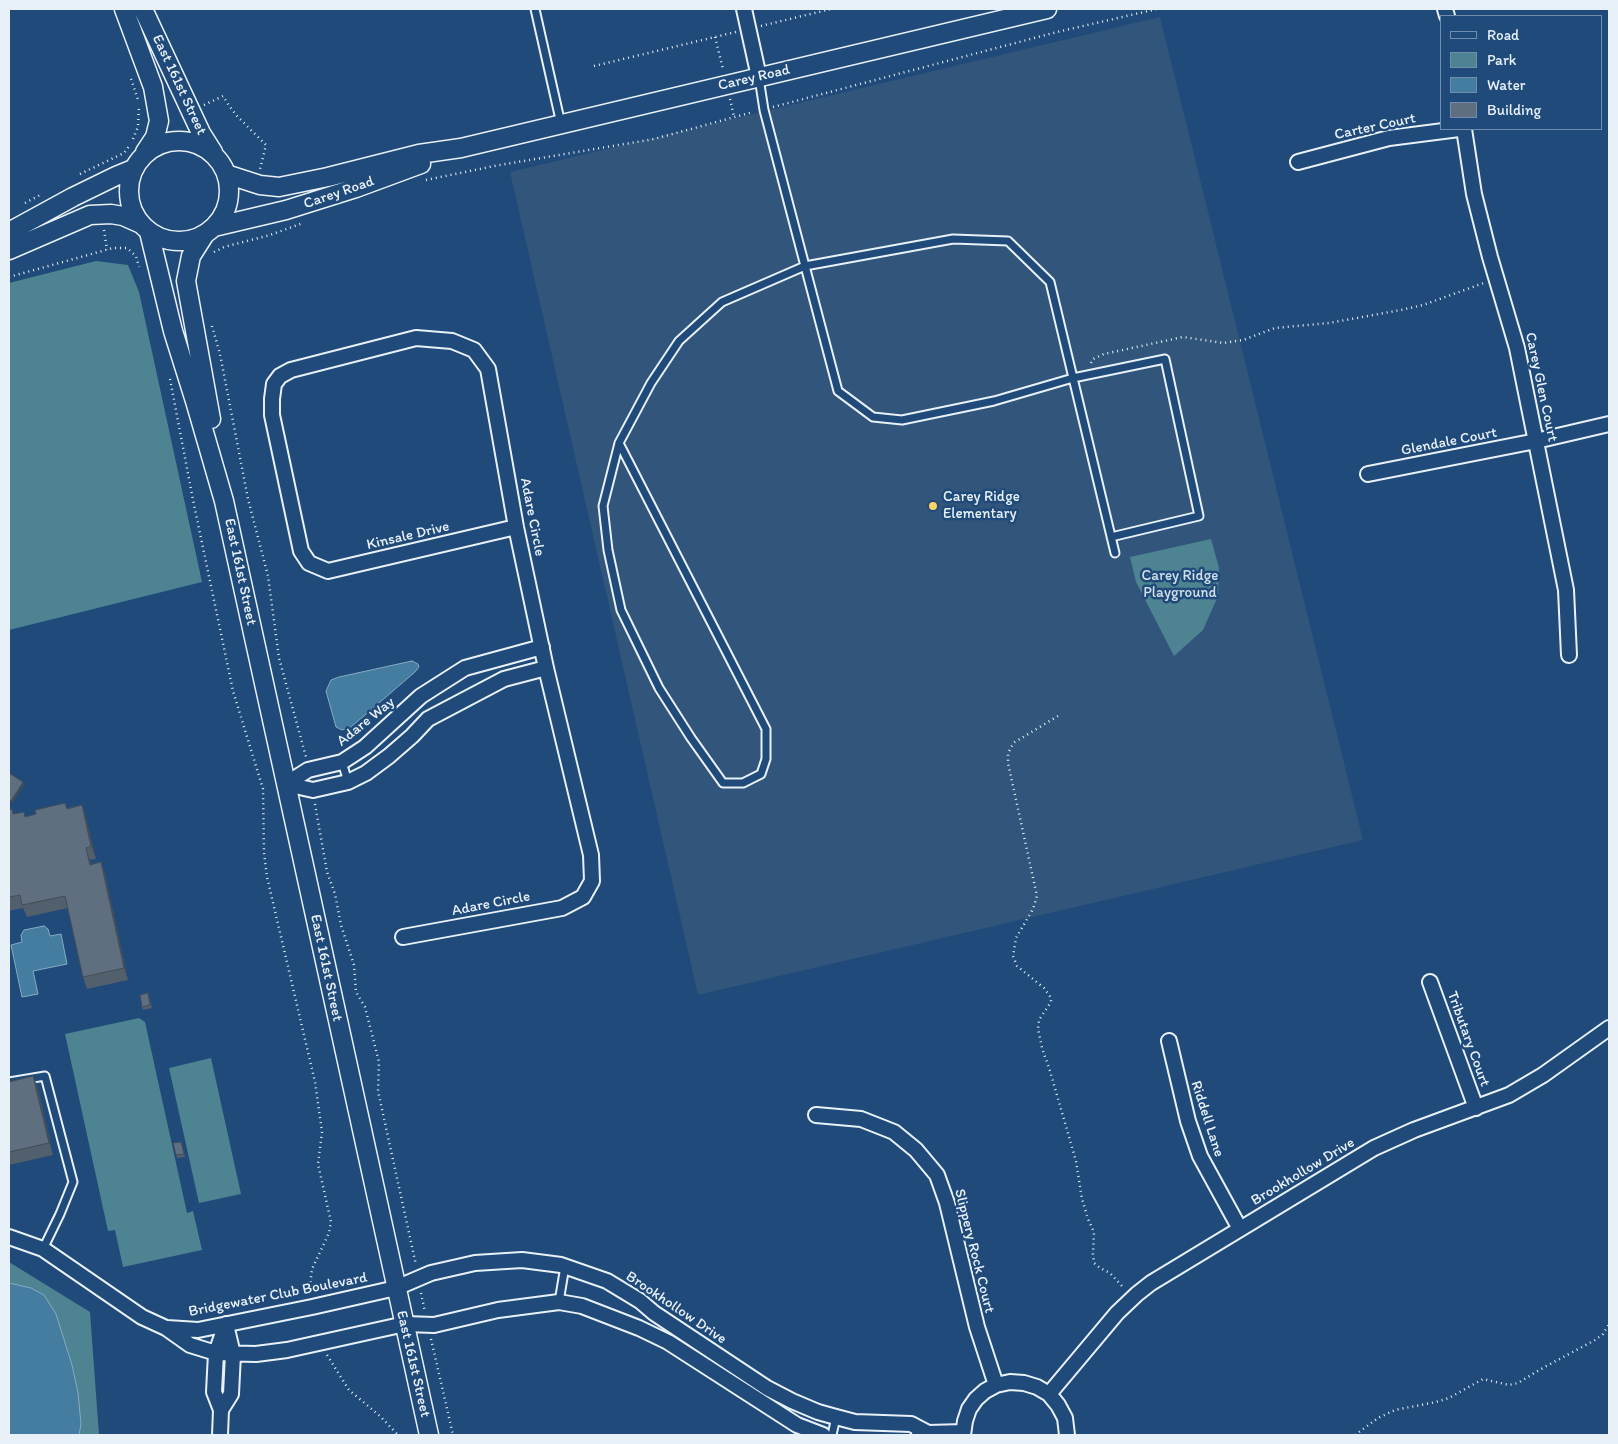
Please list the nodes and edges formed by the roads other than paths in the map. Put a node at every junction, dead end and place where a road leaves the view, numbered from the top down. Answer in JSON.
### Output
{"nodes":[{"id":1,"x":124,"y":9,"type":"edge"},
{"id":2,"x":143,"y":9,"type":"edge"},
{"id":3,"x":535,"y":9,"type":"edge"},
{"id":4,"x":744,"y":9,"type":"edge"},
{"id":5,"x":1047,"y":9,"type":"edge"},
{"id":6,"x":759,"y":77,"type":"junction"},
{"id":7,"x":561,"y":124,"type":"junction"},
{"id":8,"x":1451,"y":130,"type":"edge"},
{"id":9,"x":1464,"y":130,"type":"edge"},
{"id":10,"x":461,"y":148,"type":"junction"},
{"id":11,"x":138,"y":162,"type":"junction"},
{"id":12,"x":1298,"y":162,"type":"dead end"},
{"id":13,"x":222,"y":167,"type":"junction"},
{"id":14,"x":145,"y":228,"type":"junction"},
{"id":15,"x":210,"y":230,"type":"junction"},
{"id":16,"x":9,"y":232,"type":"edge"},
{"id":17,"x":9,"y":250,"type":"edge"},
{"id":18,"x":806,"y":266,"type":"junction"},
{"id":19,"x":1073,"y":378,"type":"junction"},
{"id":20,"x":1609,"y":424,"type":"edge"},
{"id":21,"x":1536,"y":441,"type":"junction"},
{"id":22,"x":619,"y":443,"type":"junction"},
{"id":23,"x":1368,"y":474,"type":"dead end"},
{"id":24,"x":224,"y":500,"type":"junction"},
{"id":25,"x":516,"y":527,"type":"junction"},
{"id":26,"x":1111,"y":537,"type":"junction"},
{"id":27,"x":1115,"y":553,"type":"dead end"},
{"id":28,"x":308,"y":563,"type":"joint"},
{"id":29,"x":542,"y":647,"type":"junction"},
{"id":30,"x":1569,"y":655,"type":"dead end"},
{"id":31,"x":546,"y":668,"type":"junction"},
{"id":32,"x":342,"y":762,"type":"junction"},
{"id":33,"x":348,"y":782,"type":"junction"},
{"id":34,"x":286,"y":784,"type":"junction"},
{"id":35,"x":403,"y":937,"type":"dead end"},
{"id":36,"x":1430,"y":982,"type":"dead end"},
{"id":37,"x":1609,"y":1028,"type":"edge"},
{"id":38,"x":1169,"y":1041,"type":"dead end"},
{"id":39,"x":9,"y":1082,"type":"edge"},
{"id":40,"x":1476,"y":1108,"type":"junction"},
{"id":41,"x":816,"y":1115,"type":"dead end"},
{"id":42,"x":1240,"y":1229,"type":"junction"},
{"id":43,"x":9,"y":1237,"type":"edge"},
{"id":44,"x":43,"y":1249,"type":"junction"},
{"id":45,"x":565,"y":1266,"type":"junction"},
{"id":46,"x":396,"y":1288,"type":"junction"},
{"id":47,"x":559,"y":1302,"type":"junction"},
{"id":48,"x":226,"y":1324,"type":"junction"},
{"id":49,"x":404,"y":1324,"type":"junction"},
{"id":50,"x":674,"y":1325,"type":"junction"},
{"id":51,"x":166,"y":1328,"type":"junction"},
{"id":52,"x":668,"y":1342,"type":"junction"},
{"id":53,"x":216,"y":1354,"type":"junction"},
{"id":54,"x":233,"y":1354,"type":"junction"},
{"id":55,"x":996,"y":1385,"type":"junction"},
{"id":56,"x":767,"y":1388,"type":"junction"},
{"id":57,"x":1049,"y":1394,"type":"junction"},
{"id":58,"x":761,"y":1403,"type":"junction"},
{"id":59,"x":221,"y":1410,"type":"junction"},
{"id":60,"x":836,"y":1418,"type":"junction"},
{"id":61,"x":923,"y":1434,"type":"edge"},
{"id":62,"x":963,"y":1434,"type":"edge"},
{"id":63,"x":220,"y":1435,"type":"edge"},
{"id":64,"x":429,"y":1435,"type":"edge"},
{"id":65,"x":823,"y":1435,"type":"edge"},
{"id":66,"x":832,"y":1435,"type":"edge"},
{"id":67,"x":1067,"y":1435,"type":"edge"}],
"edges":[{"from":1,"to":11,"type":"street","name":"East 161st Street"},
{"from":2,"to":13,"type":"street","name":"East 161st Street"},
{"from":3,"to":7,"type":"lane"},
{"from":4,"to":6,"type":"street"},
{"from":5,"to":6,"type":"street","name":"Carey Road"},
{"from":6,"to":7,"type":"street","name":"Carey Road"},
{"from":6,"to":18,"type":"lane"},
{"from":7,"to":10,"type":"street","name":"Carey Road"},
{"from":8,"to":12,"type":"street","name":"Carter Court"},
{"from":9,"to":21,"type":"street","name":"Carey Glen Court"},
{"from":10,"to":13,"type":"street","name":"Carey Road"},
{"from":10,"to":15,"type":"street","name":"Carey Road"},
{"from":11,"to":13,"type":"street"},
{"from":11,"to":14,"type":"street"},
{"from":11,"to":16,"type":"street"},
{"from":13,"to":15,"type":"street"},
{"from":14,"to":15,"type":"street"},
{"from":14,"to":17,"type":"street"},
{"from":14,"to":24,"type":"street","name":"East 161st Street"},
{"from":15,"to":24,"type":"street","name":"East 161st Street"},
{"from":18,"to":19,"type":"lane"},
{"from":18,"to":19,"type":"lane"},
{"from":18,"to":22,"type":"lane"},
{"from":19,"to":26,"type":"lane"},
{"from":19,"to":26,"type":"lane"},
{"from":20,"to":21,"type":"street","name":"Glendale Court"},
{"from":21,"to":23,"type":"street","name":"Glendale Court"},
{"from":21,"to":30,"type":"street","name":"Carey Glen Court"},
{"from":22,"to":22,"type":"lane"},
{"from":24,"to":34,"type":"street","name":"East 161st Street"},
{"from":25,"to":28,"type":"street","name":"Kinsale Drive"},
{"from":25,"to":28,"type":"street","name":"Adare Circle"},
{"from":25,"to":29,"type":"street","name":"Adare Circle"},
{"from":26,"to":27,"type":"lane"},
{"from":29,"to":31,"type":"street","name":"Adare Circle"},
{"from":29,"to":32,"type":"street","name":"Adare Way"},
{"from":31,"to":33,"type":"street"},
{"from":31,"to":35,"type":"street","name":"Adare Circle"},
{"from":32,"to":33,"type":"lane"},
{"from":32,"to":34,"type":"street","name":"Adare Way"},
{"from":33,"to":34,"type":"street"},
{"from":34,"to":46,"type":"street","name":"East 161st Street"},
{"from":36,"to":40,"type":"street","name":"Tributary Court"},
{"from":37,"to":40,"type":"street","name":"Brookhollow Drive"},
{"from":38,"to":42,"type":"street","name":"Riddell Lane"},
{"from":39,"to":44,"type":"lane"},
{"from":40,"to":42,"type":"street","name":"Brookhollow Drive"},
{"from":41,"to":55,"type":"street","name":"Slippery Rock Court"},
{"from":42,"to":57,"type":"street","name":"Brookhollow Drive"},
{"from":43,"to":44,"type":"street","name":"Bridgewater Club Boulevard"},
{"from":44,"to":51,"type":"street","name":"Bridgewater Club Boulevard"},
{"from":45,"to":46,"type":"street","name":"Brookhollow Drive"},
{"from":45,"to":47,"type":"lane"},
{"from":45,"to":50,"type":"street","name":"Brookhollow Drive"},
{"from":46,"to":48,"type":"street","name":"Bridgewater Club Boulevard"},
{"from":46,"to":49,"type":"street","name":"East 161st Street"},
{"from":47,"to":49,"type":"street"},
{"from":47,"to":52,"type":"street"},
{"from":48,"to":51,"type":"street","name":"Bridgewater Club Boulevard"},
{"from":48,"to":53,"type":"street"},
{"from":48,"to":54,"type":"street"},
{"from":49,"to":54,"type":"street","name":"Bridgewater Club Boulevard"},
{"from":49,"to":64,"type":"street","name":"East 161st Street"},
{"from":50,"to":52,"type":"lane"},
{"from":50,"to":56,"type":"street","name":"Brookhollow Drive"},
{"from":51,"to":53,"type":"street","name":"Bridgewater Club Boulevard"},
{"from":52,"to":58,"type":"street"},
{"from":53,"to":54,"type":"street","name":"Bridgewater Club Boulevard"},
{"from":53,"to":59,"type":"street"},
{"from":54,"to":59,"type":"street"},
{"from":55,"to":57,"type":"street","name":"Brookhollow Drive"},
{"from":55,"to":62,"type":"street","name":"Brookhollow Drive"},
{"from":56,"to":58,"type":"lane"},
{"from":56,"to":60,"type":"street","name":"Brookhollow Drive"},
{"from":57,"to":67,"type":"street","name":"Brookhollow Drive"},
{"from":58,"to":65,"type":"street"},
{"from":59,"to":63,"type":"street"},
{"from":60,"to":61,"type":"street","name":"Brookhollow Drive"},
{"from":60,"to":66,"type":"lane"},
{"from":61,"to":62,"type":"street","name":"Brookhollow Drive"}]}
